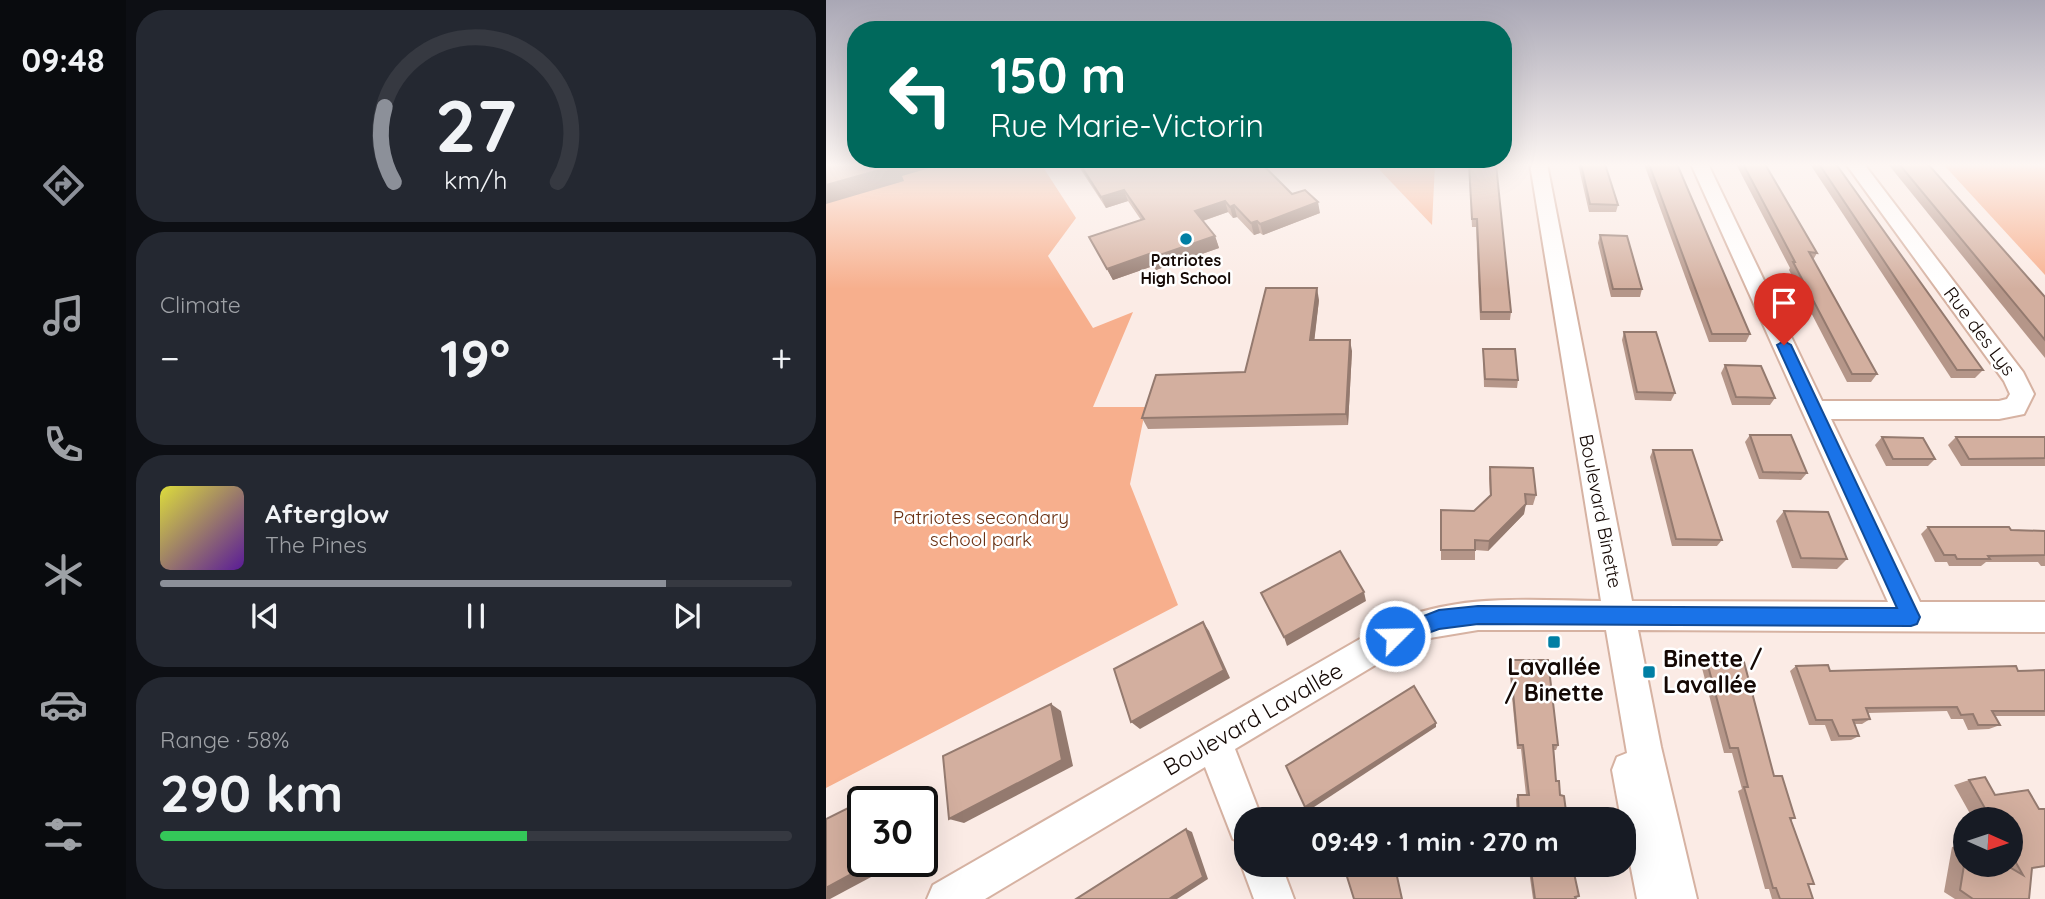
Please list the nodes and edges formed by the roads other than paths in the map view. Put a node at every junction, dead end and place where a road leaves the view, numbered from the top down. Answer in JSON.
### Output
{"nodes":[{"id":1,"x":1538,"y":206,"type":"edge"},
{"id":2,"x":1545,"y":206,"type":"edge"},
{"id":3,"x":1719,"y":206,"type":"edge"},
{"id":4,"x":1886,"y":206,"type":"edge"},
{"id":5,"x":1814,"y":410,"type":"junction"},
{"id":6,"x":1612,"y":617,"type":"junction"},
{"id":7,"x":1911,"y":617,"type":"junction"},
{"id":8,"x":2045,"y":617,"type":"edge"},
{"id":9,"x":1214,"y":742,"type":"junction"},
{"id":10,"x":1239,"y":807,"type":"edge"},
{"id":11,"x":1266,"y":877,"type":"edge"},
{"id":12,"x":947,"y":899,"type":"edge"},
{"id":13,"x":1274,"y":899,"type":"edge"},
{"id":14,"x":1657,"y":899,"type":"edge"},
{"id":15,"x":1677,"y":899,"type":"edge"}],
"edges":[{"from":1,"to":6,"type":"street","name":"Boulevard Binette"},
{"from":2,"to":6,"type":"street","name":"Boulevard Binette"},
{"from":3,"to":5,"type":"street"},
{"from":4,"to":5,"type":"street","name":"Rue des Lys"},
{"from":5,"to":7,"type":"street"},
{"from":6,"to":7,"type":"street","name":"Boulevard Lavallée"},
{"from":6,"to":9,"type":"street","name":"Boulevard Lavallée"},
{"from":6,"to":14,"type":"street","name":"Boulevard Binette"},
{"from":6,"to":15,"type":"street","name":"Boulevard Binette"},
{"from":7,"to":8,"type":"street","name":"Boulevard Lavallée"},
{"from":9,"to":10,"type":"street"},
{"from":9,"to":12,"type":"street","name":"Boulevard Lavallée"},
{"from":11,"to":13,"type":"street"}]}
